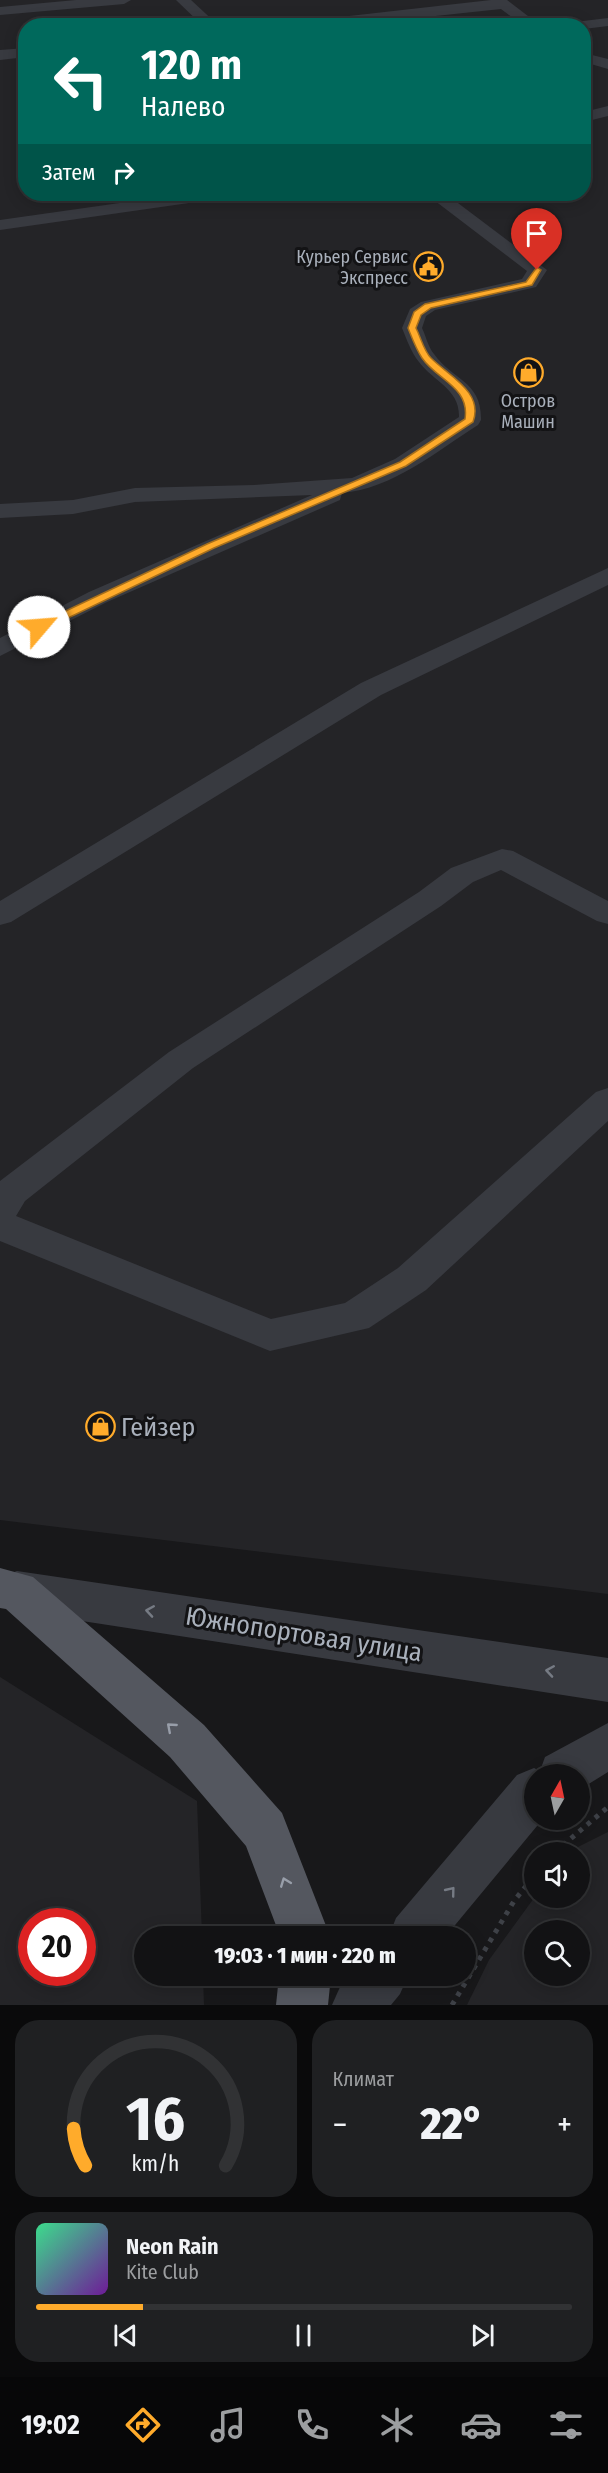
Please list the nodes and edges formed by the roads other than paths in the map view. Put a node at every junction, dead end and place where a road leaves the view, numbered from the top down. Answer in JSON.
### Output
{"nodes":[{"id":1,"x":124,"y":0,"type":"edge"},
{"id":2,"x":183,"y":0,"type":"edge"},
{"id":3,"x":501,"y":2,"type":"edge"},
{"id":4,"x":0,"y":11,"type":"edge"},
{"id":5,"x":203,"y":18,"type":"edge"},
{"id":6,"x":364,"y":18,"type":"edge"},
{"id":7,"x":523,"y":18,"type":"edge"},
{"id":8,"x":608,"y":22,"type":"edge"},
{"id":9,"x":591,"y":24,"type":"edge"},
{"id":10,"x":18,"y":53,"type":"edge"},
{"id":11,"x":0,"y":55,"type":"edge"},
{"id":12,"x":591,"y":60,"type":"edge"},
{"id":13,"x":608,"y":64,"type":"edge"},
{"id":14,"x":608,"y":111,"type":"edge"},
{"id":15,"x":591,"y":115,"type":"edge"},
{"id":16,"x":168,"y":201,"type":"edge"},
{"id":17,"x":444,"y":201,"type":"edge"},
{"id":18,"x":0,"y":225,"type":"edge"},
{"id":19,"x":356,"y":485,"type":"junction"},
{"id":20,"x":0,"y":511,"type":"edge"},
{"id":21,"x":608,"y":575,"type":"edge"},
{"id":22,"x":579,"y":587,"type":"junction"},
{"id":23,"x":608,"y":595,"type":"edge"},
{"id":24,"x":0,"y":648,"type":"edge"},
{"id":25,"x":608,"y":914,"type":"edge"},
{"id":26,"x":0,"y":915,"type":"edge"},
{"id":27,"x":608,"y":1101,"type":"edge"},
{"id":28,"x":0,"y":1212,"type":"edge"},
{"id":29,"x":0,"y":1225,"type":"edge"},
{"id":30,"x":9,"y":1590,"type":"edge"},
{"id":31,"x":608,"y":1680,"type":"edge"},
{"id":32,"x":608,"y":1746,"type":"edge"},
{"id":33,"x":578,"y":1764,"type":"edge"},
{"id":34,"x":524,"y":1804,"type":"edge"},
{"id":35,"x":301,"y":1926,"type":"edge"},
{"id":36,"x":422,"y":1926,"type":"edge"},
{"id":37,"x":304,"y":1986,"type":"edge"},
{"id":38,"x":374,"y":1986,"type":"edge"},
{"id":39,"x":302,"y":2005,"type":"edge"},
{"id":40,"x":358,"y":2005,"type":"edge"}],
"edges":[{"from":1,"to":4,"type":"street"},
{"from":2,"to":5,"type":"street"},
{"from":3,"to":6,"type":"street"},
{"from":3,"to":7,"type":"street"},
{"from":8,"to":9,"type":"street"},
{"from":10,"to":11,"type":"street"},
{"from":12,"to":13,"type":"street"},
{"from":14,"to":15,"type":"street"},
{"from":16,"to":18,"type":"street"},
{"from":17,"to":19,"type":"street"},
{"from":19,"to":20,"type":"street"},
{"from":19,"to":24,"type":"street"},
{"from":21,"to":22,"type":"street"},
{"from":22,"to":23,"type":"street"},
{"from":22,"to":26,"type":"street"},
{"from":25,"to":28,"type":"street"},
{"from":27,"to":29,"type":"street"},
{"from":31,"to":30,"type":"street","name":"Южнопортовая улица","one_way":true},
{"from":35,"to":30,"type":"main road","one_way":true},
{"from":32,"to":33,"type":"street"},
{"from":36,"to":34,"type":"street","one_way":true},
{"from":37,"to":39,"type":"main road"},
{"from":38,"to":40,"type":"street"}]}
